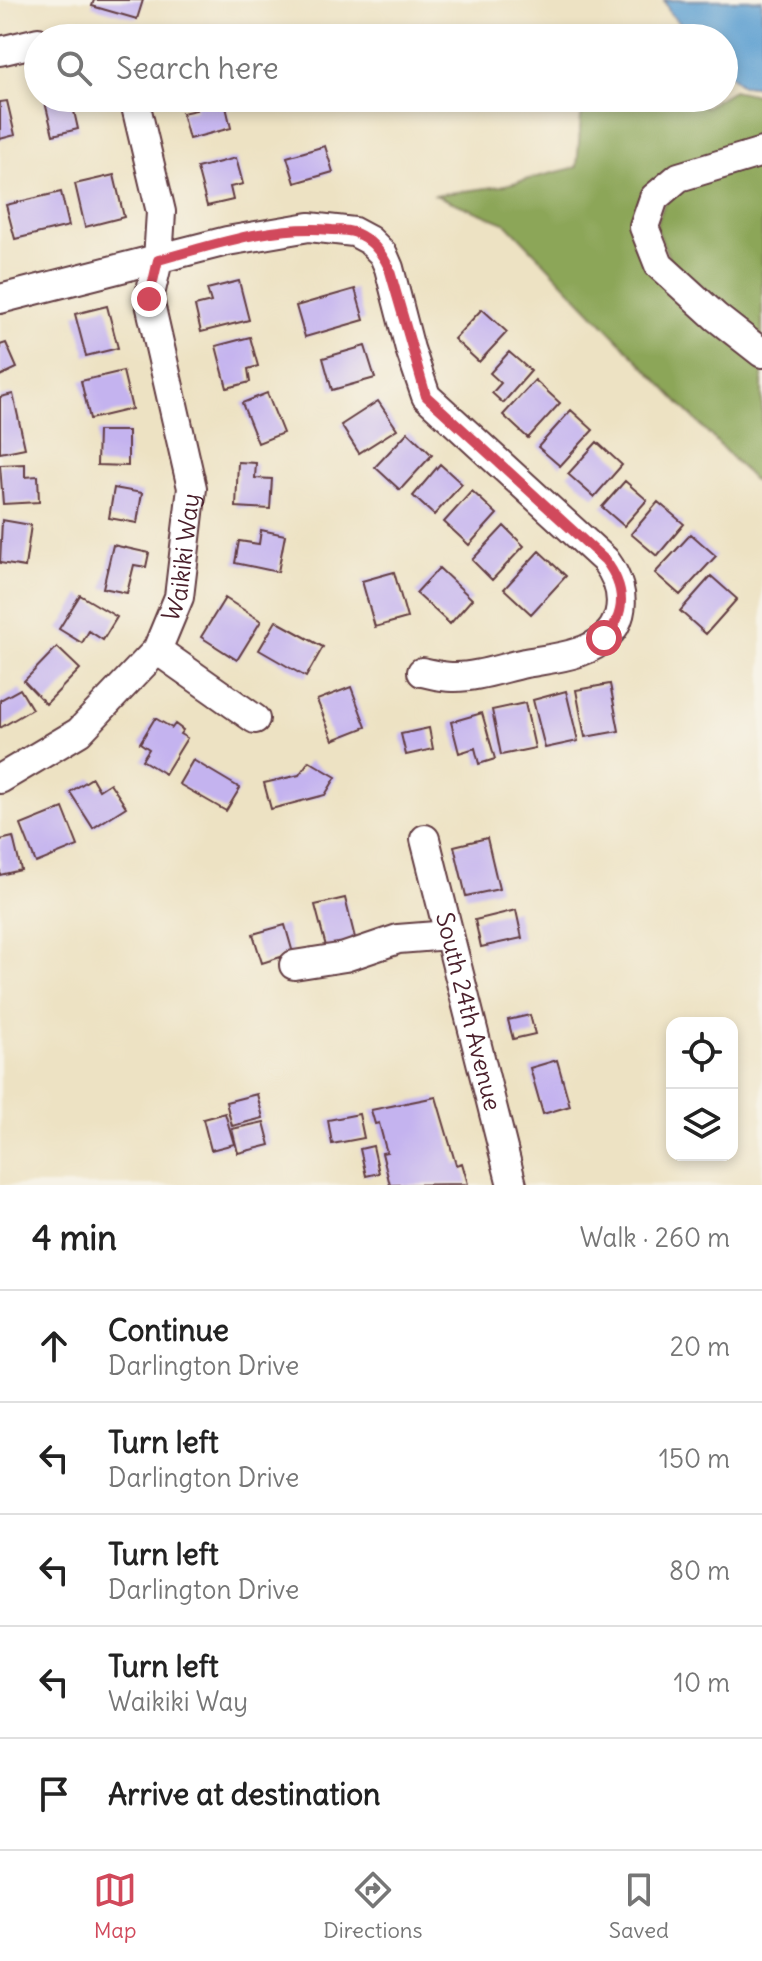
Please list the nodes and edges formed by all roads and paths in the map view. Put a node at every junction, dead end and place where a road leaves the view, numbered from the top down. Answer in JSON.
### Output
{"nodes":[{"id":1,"x":24,"y":45,"type":"edge"},
{"id":2,"x":0,"y":51,"type":"edge"},
{"id":3,"x":137,"y":112,"type":"edge"},
{"id":4,"x":762,"y":152,"type":"edge"},
{"id":5,"x":158,"y":260,"type":"junction"},
{"id":6,"x":0,"y":299,"type":"edge"},
{"id":7,"x":762,"y":353,"type":"edge"},
{"id":8,"x":157,"y":650,"type":"junction"},
{"id":9,"x":422,"y":672,"type":"dead end"},
{"id":10,"x":255,"y":719,"type":"dead end"},
{"id":11,"x":0,"y":779,"type":"edge"},
{"id":12,"x":425,"y":839,"type":"dead end"},
{"id":13,"x":449,"y":935,"type":"junction"},
{"id":14,"x":294,"y":965,"type":"dead end"},
{"id":15,"x":512,"y":1185,"type":"edge"}],
"edges":[{"from":1,"to":2,"type":"street"},
{"from":3,"to":5,"type":"street","name":"Waikiki Way"},
{"from":4,"to":7,"type":"street"},
{"from":5,"to":6,"type":"street"},
{"from":5,"to":8,"type":"street","name":"Waikiki Way"},
{"from":5,"to":9,"type":"street"},
{"from":8,"to":10,"type":"street"},
{"from":8,"to":11,"type":"street","name":"Waikiki Way"},
{"from":12,"to":13,"type":"street","name":"South 24th Avenue"},
{"from":13,"to":14,"type":"street"},
{"from":13,"to":15,"type":"street","name":"South 24th Avenue"}]}
